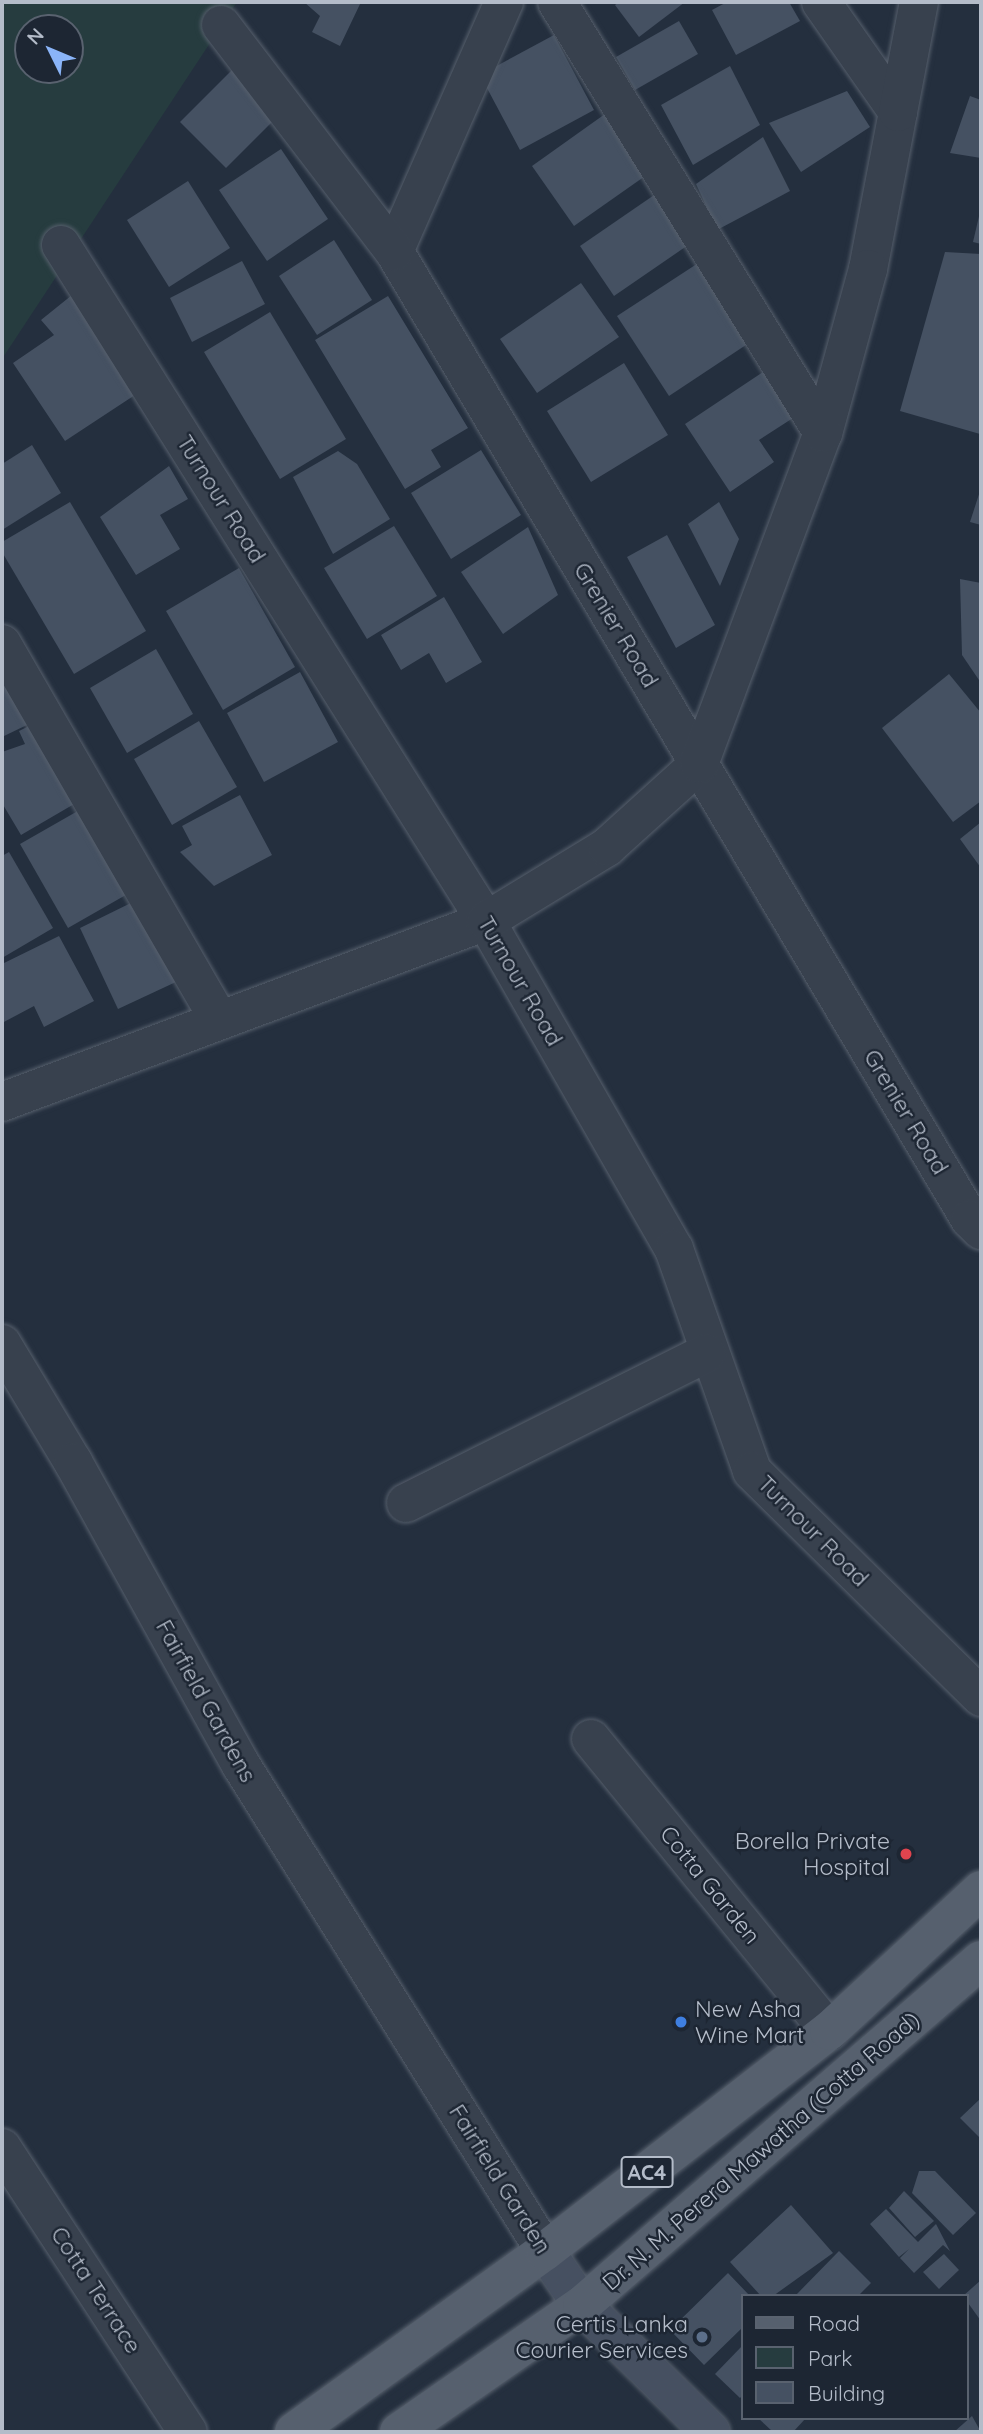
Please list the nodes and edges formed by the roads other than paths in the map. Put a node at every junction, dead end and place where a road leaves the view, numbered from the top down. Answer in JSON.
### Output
{"nodes":[{"id":1,"x":504,"y":2,"type":"edge"},
{"id":2,"x":557,"y":2,"type":"edge"},
{"id":3,"x":821,"y":2,"type":"edge"},
{"id":4,"x":919,"y":2,"type":"edge"},
{"id":5,"x":221,"y":25,"type":"dead end"},
{"id":6,"x":898,"y":112,"type":"junction"},
{"id":7,"x":61,"y":245,"type":"dead end"},
{"id":8,"x":394,"y":251,"type":"junction"},
{"id":9,"x":824,"y":433,"type":"junction"},
{"id":10,"x":2,"y":644,"type":"edge"},
{"id":11,"x":699,"y":764,"type":"junction"},
{"id":12,"x":486,"y":921,"type":"junction"},
{"id":13,"x":219,"y":1020,"type":"junction"},
{"id":14,"x":2,"y":1102,"type":"edge"},
{"id":15,"x":981,"y":1230,"type":"edge"},
{"id":16,"x":2,"y":1344,"type":"edge"},
{"id":17,"x":707,"y":1353,"type":"junction"},
{"id":18,"x":406,"y":1503,"type":"dead end"},
{"id":19,"x":981,"y":1697,"type":"edge"},
{"id":20,"x":592,"y":1739,"type":"dead end"},
{"id":21,"x":981,"y":1890,"type":"edge"},
{"id":22,"x":981,"y":1960,"type":"edge"},
{"id":23,"x":829,"y":2031,"type":"junction"},
{"id":24,"x":420,"y":2052,"type":"joint"},
{"id":25,"x":2,"y":2148,"type":"edge"},
{"id":26,"x":545,"y":2251,"type":"junction"},
{"id":27,"x":582,"y":2305,"type":"junction"},
{"id":28,"x":188,"y":2432,"type":"edge"},
{"id":29,"x":294,"y":2432,"type":"edge"},
{"id":30,"x":398,"y":2432,"type":"edge"},
{"id":31,"x":711,"y":2432,"type":"edge"}],
"edges":[{"from":1,"to":8,"type":"street"},
{"from":2,"to":9,"type":"street"},
{"from":3,"to":6,"type":"street"},
{"from":4,"to":6,"type":"street"},
{"from":5,"to":8,"type":"street","name":"Grenier Road"},
{"from":6,"to":9,"type":"street"},
{"from":7,"to":12,"type":"street","name":"Turnour Road"},
{"from":8,"to":11,"type":"street","name":"Grenier Road"},
{"from":9,"to":11,"type":"street"},
{"from":10,"to":13,"type":"street"},
{"from":11,"to":12,"type":"street"},
{"from":11,"to":15,"type":"street","name":"Grenier Road"},
{"from":12,"to":13,"type":"street"},
{"from":12,"to":17,"type":"street","name":"Turnour Road"},
{"from":13,"to":14,"type":"street"},
{"from":16,"to":24,"type":"street","name":"Fairfield Gardens"},
{"from":17,"to":18,"type":"street"},
{"from":17,"to":19,"type":"street","name":"Turnour Road"},
{"from":20,"to":23,"type":"street","name":"Cotta Garden"},
{"from":21,"to":23,"type":"main road","name":"Dr. N. M. Perera Mawatha (Cotta Road)","number":"AC4"},
{"from":22,"to":27,"type":"main road","name":"Dr. N. M. Perera Mawatha (Cotta Road)","number":"AC4"},
{"from":23,"to":26,"type":"main road","name":"Dr. N. M. Perera Mawatha (Cotta Road)","number":"AC4"},
{"from":24,"to":26,"type":"street","name":"Fairfield Garden"},
{"from":25,"to":28,"type":"street","name":"Cotta Terrace"},
{"from":26,"to":27,"type":"street","name":"Fairfield Garden"},
{"from":26,"to":29,"type":"main road","name":"Dr. N. M. Perera Mawatha (Cotta Road)","number":"AC4"},
{"from":27,"to":30,"type":"main road","name":"Dr. N. M. Perera Mawatha (Cotta Road)","number":"AC4"},
{"from":27,"to":31,"type":"street","name":"Fairfield Garden"}]}
